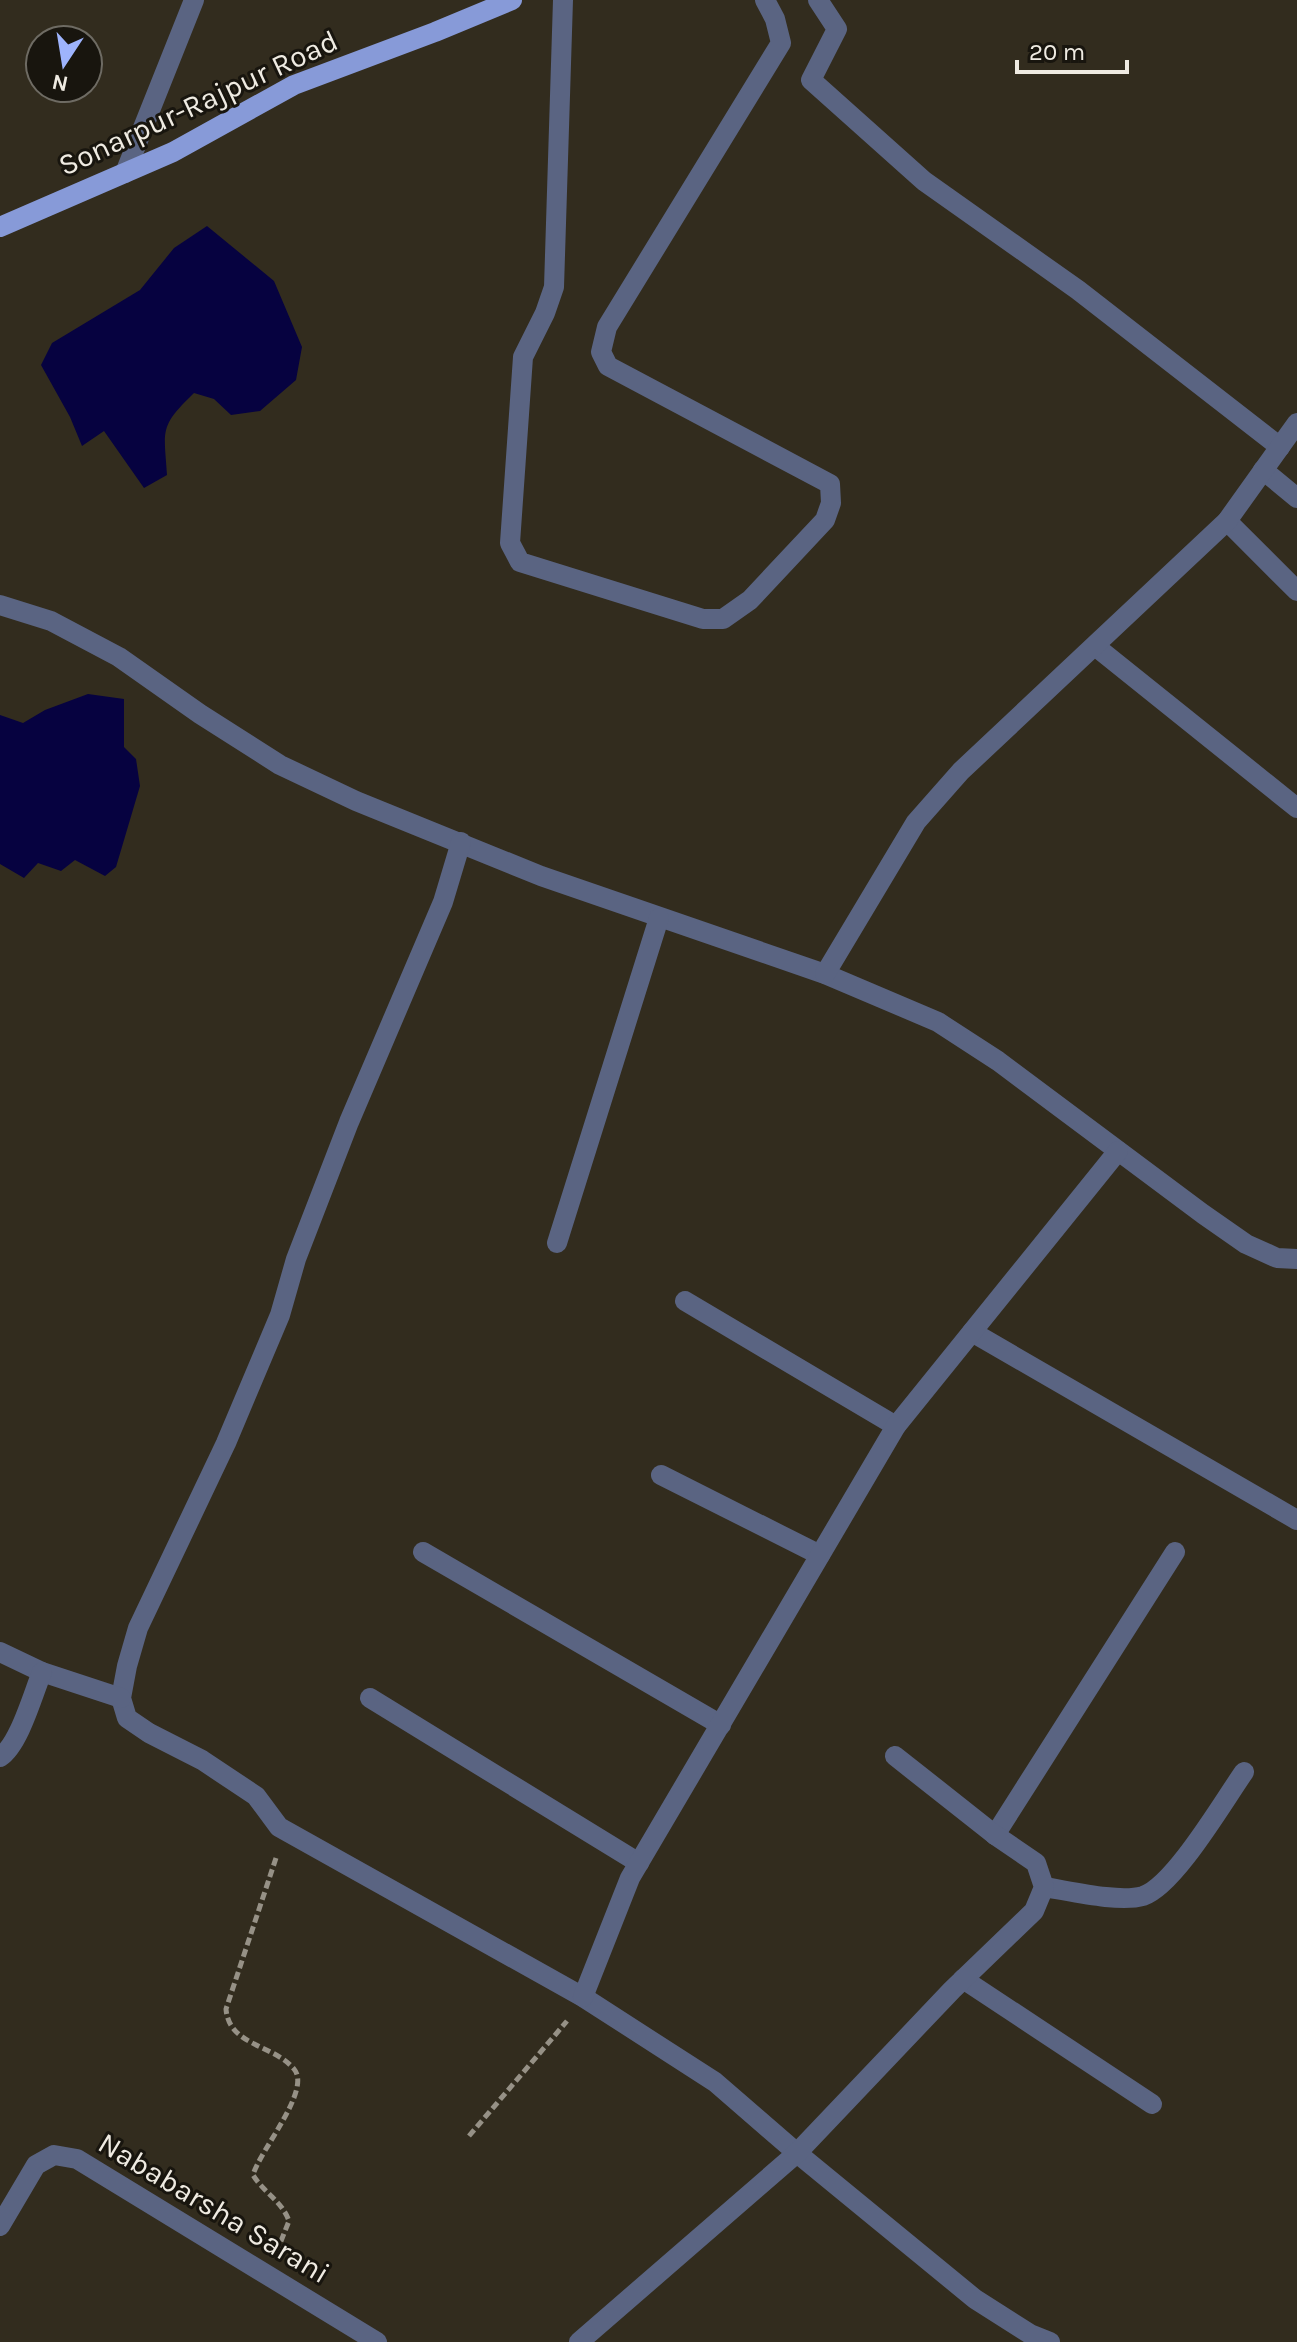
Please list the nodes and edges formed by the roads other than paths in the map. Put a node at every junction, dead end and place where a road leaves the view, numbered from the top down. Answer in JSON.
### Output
{"nodes":[{"id":1,"x":194,"y":0,"type":"edge"},
{"id":2,"x":512,"y":0,"type":"edge"},
{"id":3,"x":563,"y":0,"type":"edge"},
{"id":4,"x":765,"y":0,"type":"edge"},
{"id":5,"x":818,"y":0,"type":"edge"},
{"id":6,"x":125,"y":173,"type":"junction"},
{"id":7,"x":0,"y":227,"type":"edge"},
{"id":8,"x":1297,"y":423,"type":"edge"},
{"id":9,"x":1280,"y":447,"type":"junction"},
{"id":10,"x":1263,"y":470,"type":"junction"},
{"id":11,"x":1297,"y":498,"type":"edge"},
{"id":12,"x":1227,"y":521,"type":"junction"},
{"id":13,"x":1297,"y":591,"type":"edge"},
{"id":14,"x":0,"y":605,"type":"edge"},
{"id":15,"x":1095,"y":646,"type":"junction"},
{"id":16,"x":1297,"y":808,"type":"edge"},
{"id":17,"x":461,"y":842,"type":"junction"},
{"id":18,"x":659,"y":918,"type":"junction"},
{"id":19,"x":825,"y":974,"type":"junction"},
{"id":20,"x":1118,"y":1151,"type":"junction"},
{"id":21,"x":557,"y":1243,"type":"dead end"},
{"id":22,"x":1297,"y":1259,"type":"edge"},
{"id":23,"x":685,"y":1301,"type":"dead end"},
{"id":24,"x":972,"y":1332,"type":"junction"},
{"id":25,"x":896,"y":1426,"type":"junction"},
{"id":26,"x":661,"y":1475,"type":"dead end"},
{"id":27,"x":1297,"y":1520,"type":"edge"},
{"id":28,"x":423,"y":1552,"type":"dead end"},
{"id":29,"x":1175,"y":1552,"type":"dead end"},
{"id":30,"x":820,"y":1555,"type":"junction"},
{"id":31,"x":0,"y":1652,"type":"edge"},
{"id":32,"x":42,"y":1672,"type":"junction"},
{"id":33,"x":121,"y":1698,"type":"junction"},
{"id":34,"x":370,"y":1698,"type":"dead end"},
{"id":35,"x":721,"y":1725,"type":"junction"},
{"id":36,"x":895,"y":1756,"type":"dead end"},
{"id":37,"x":0,"y":1757,"type":"edge"},
{"id":38,"x":1244,"y":1772,"type":"dead end"},
{"id":39,"x":995,"y":1835,"type":"junction"},
{"id":40,"x":639,"y":1863,"type":"junction"},
{"id":41,"x":1044,"y":1887,"type":"junction"},
{"id":42,"x":963,"y":1979,"type":"junction"},
{"id":43,"x":583,"y":1997,"type":"junction"},
{"id":44,"x":1152,"y":2104,"type":"dead end"},
{"id":45,"x":797,"y":2153,"type":"junction"},
{"id":46,"x":0,"y":2226,"type":"edge"},
{"id":47,"x":377,"y":2342,"type":"edge"},
{"id":48,"x":579,"y":2342,"type":"edge"},
{"id":49,"x":1050,"y":2342,"type":"edge"}],
"edges":[{"from":1,"to":6,"type":"street"},
{"from":2,"to":6,"type":"main road","name":"Sonarpur-Rajpur Road"},
{"from":3,"to":4,"type":"street"},
{"from":5,"to":9,"type":"street"},
{"from":6,"to":7,"type":"main road","name":"Sonarpur-Rajpur Road"},
{"from":8,"to":9,"type":"street"},
{"from":9,"to":10,"type":"street"},
{"from":10,"to":11,"type":"street"},
{"from":10,"to":12,"type":"street"},
{"from":12,"to":13,"type":"street"},
{"from":12,"to":15,"type":"street"},
{"from":14,"to":17,"type":"street"},
{"from":15,"to":16,"type":"street"},
{"from":15,"to":19,"type":"street"},
{"from":17,"to":18,"type":"street"},
{"from":17,"to":33,"type":"street"},
{"from":18,"to":19,"type":"street"},
{"from":18,"to":21,"type":"street"},
{"from":19,"to":20,"type":"street"},
{"from":20,"to":22,"type":"street"},
{"from":20,"to":24,"type":"street"},
{"from":23,"to":25,"type":"street"},
{"from":24,"to":25,"type":"street"},
{"from":24,"to":27,"type":"street"},
{"from":25,"to":30,"type":"street"},
{"from":26,"to":30,"type":"street"},
{"from":28,"to":35,"type":"street"},
{"from":29,"to":39,"type":"street"},
{"from":30,"to":35,"type":"street"},
{"from":31,"to":32,"type":"street"},
{"from":32,"to":33,"type":"street"},
{"from":32,"to":37,"type":"street"},
{"from":33,"to":43,"type":"street"},
{"from":34,"to":40,"type":"street"},
{"from":35,"to":40,"type":"street"},
{"from":36,"to":39,"type":"street"},
{"from":38,"to":41,"type":"street"},
{"from":39,"to":41,"type":"street"},
{"from":40,"to":43,"type":"street"},
{"from":41,"to":42,"type":"street"},
{"from":42,"to":44,"type":"street"},
{"from":42,"to":45,"type":"street"},
{"from":43,"to":45,"type":"street"},
{"from":45,"to":48,"type":"street"},
{"from":45,"to":49,"type":"street"},
{"from":46,"to":47,"type":"street","name":"Nababarsha Sarani"}]}
